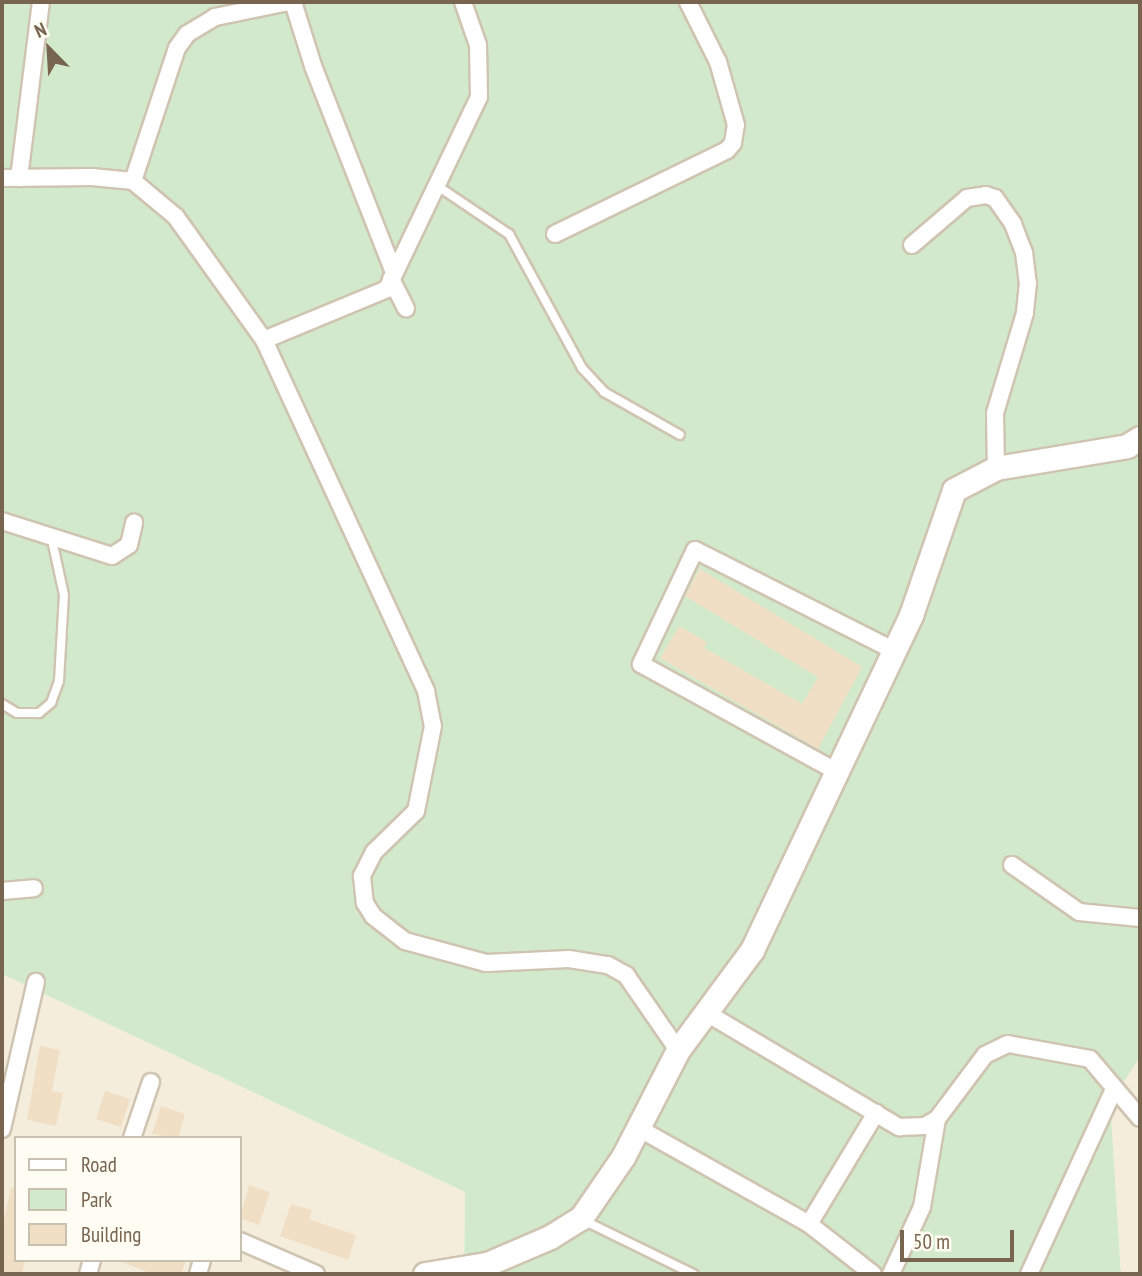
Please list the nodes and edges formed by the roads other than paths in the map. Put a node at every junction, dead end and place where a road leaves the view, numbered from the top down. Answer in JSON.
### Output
{"nodes":[{"id":1,"x":41,"y":2,"type":"edge"},
{"id":2,"x":291,"y":2,"type":"edge"},
{"id":3,"x":463,"y":2,"type":"edge"},
{"id":4,"x":688,"y":2,"type":"edge"},
{"id":5,"x":2,"y":178,"type":"edge"},
{"id":6,"x":19,"y":178,"type":"junction"},
{"id":7,"x":133,"y":181,"type":"junction"},
{"id":8,"x":436,"y":185,"type":"junction"},
{"id":9,"x":555,"y":234,"type":"dead end"},
{"id":10,"x":912,"y":245,"type":"dead end"},
{"id":11,"x":393,"y":276,"type":"junction"},
{"id":12,"x":406,"y":308,"type":"dead end"},
{"id":13,"x":264,"y":340,"type":"junction"},
{"id":14,"x":680,"y":435,"type":"dead end"},
{"id":15,"x":1140,"y":438,"type":"edge"},
{"id":16,"x":996,"y":468,"type":"junction"},
{"id":17,"x":2,"y":522,"type":"edge"},
{"id":18,"x":134,"y":523,"type":"dead end"},
{"id":19,"x":52,"y":540,"type":"junction"},
{"id":20,"x":895,"y":651,"type":"junction"},
{"id":21,"x":2,"y":704,"type":"edge"},
{"id":22,"x":839,"y":773,"type":"junction"},
{"id":23,"x":1013,"y":865,"type":"dead end"},
{"id":24,"x":34,"y":888,"type":"dead end"},
{"id":25,"x":2,"y":891,"type":"edge"},
{"id":26,"x":1140,"y":918,"type":"edge"},
{"id":27,"x":36,"y":982,"type":"dead end"},
{"id":28,"x":705,"y":1013,"type":"junction"},
{"id":29,"x":678,"y":1050,"type":"junction"},
{"id":30,"x":151,"y":1082,"type":"dead end"},
{"id":31,"x":1114,"y":1091,"type":"junction"},
{"id":32,"x":876,"y":1113,"type":"junction"},
{"id":33,"x":1140,"y":1118,"type":"edge"},
{"id":34,"x":937,"y":1119,"type":"junction"},
{"id":35,"x":638,"y":1128,"type":"junction"},
{"id":36,"x":2,"y":1130,"type":"edge"},
{"id":37,"x":133,"y":1136,"type":"edge"},
{"id":38,"x":581,"y":1218,"type":"junction"},
{"id":39,"x":809,"y":1224,"type":"junction"},
{"id":40,"x":242,"y":1242,"type":"edge"},
{"id":41,"x":493,"y":1269,"type":"edge"},
{"id":42,"x":316,"y":1274,"type":"edge"},
{"id":43,"x":425,"y":1274,"type":"edge"},
{"id":44,"x":693,"y":1274,"type":"edge"},
{"id":45,"x":873,"y":1274,"type":"edge"},
{"id":46,"x":891,"y":1274,"type":"edge"},
{"id":47,"x":1029,"y":1274,"type":"edge"}],
"edges":[{"from":1,"to":6,"type":"street"},
{"from":2,"to":7,"type":"street"},
{"from":2,"to":11,"type":"street"},
{"from":3,"to":8,"type":"street"},
{"from":4,"to":9,"type":"street"},
{"from":5,"to":6,"type":"street"},
{"from":6,"to":7,"type":"street"},
{"from":7,"to":13,"type":"street"},
{"from":8,"to":11,"type":"street"},
{"from":8,"to":14,"type":"lane"},
{"from":10,"to":16,"type":"street"},
{"from":11,"to":12,"type":"street"},
{"from":11,"to":13,"type":"street"},
{"from":13,"to":29,"type":"street"},
{"from":15,"to":16,"type":"street"},
{"from":16,"to":20,"type":"street"},
{"from":17,"to":19,"type":"street"},
{"from":18,"to":19,"type":"street"},
{"from":19,"to":21,"type":"lane"},
{"from":20,"to":22,"type":"street"},
{"from":20,"to":22,"type":"street"},
{"from":22,"to":28,"type":"street"},
{"from":23,"to":26,"type":"street"},
{"from":24,"to":25,"type":"street"},
{"from":27,"to":36,"type":"street"},
{"from":28,"to":29,"type":"street"},
{"from":28,"to":32,"type":"street"},
{"from":29,"to":35,"type":"street"},
{"from":30,"to":37,"type":"street"},
{"from":31,"to":33,"type":"street"},
{"from":31,"to":34,"type":"street"},
{"from":31,"to":47,"type":"street"},
{"from":32,"to":34,"type":"street"},
{"from":32,"to":39,"type":"street"},
{"from":34,"to":46,"type":"street"},
{"from":35,"to":38,"type":"street"},
{"from":35,"to":39,"type":"street"},
{"from":38,"to":41,"type":"street"},
{"from":38,"to":44,"type":"lane"},
{"from":39,"to":45,"type":"street"},
{"from":40,"to":42,"type":"street"},
{"from":41,"to":43,"type":"street"}]}
